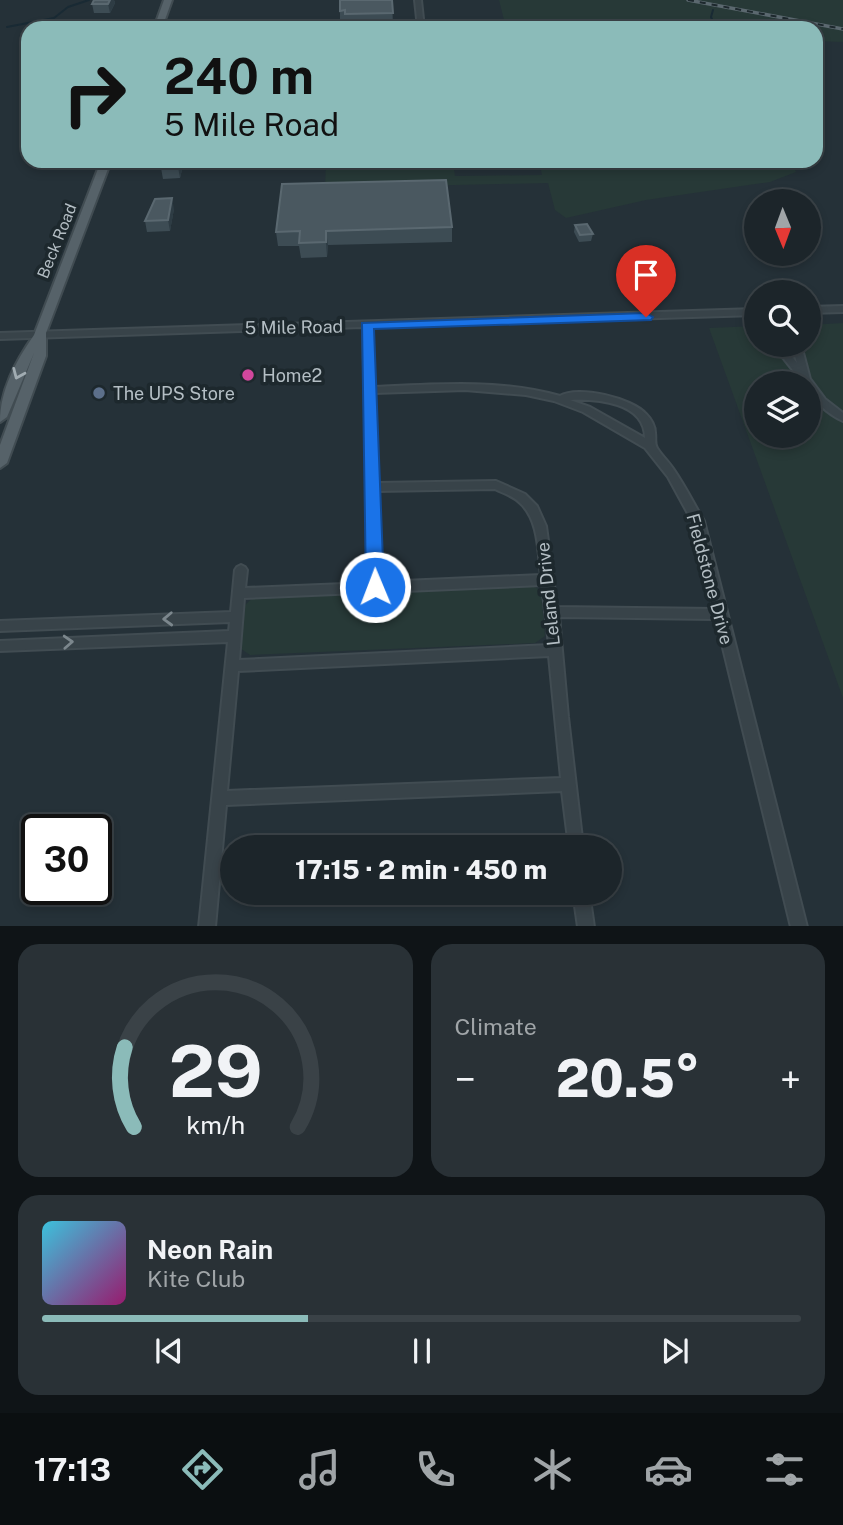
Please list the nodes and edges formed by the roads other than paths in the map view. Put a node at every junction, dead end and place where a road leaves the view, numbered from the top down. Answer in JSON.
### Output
{"nodes":[{"id":1,"x":168,"y":0,"type":"edge"},
{"id":2,"x":418,"y":0,"type":"edge"},
{"id":3,"x":160,"y":21,"type":"edge"},
{"id":4,"x":420,"y":21,"type":"edge"},
{"id":5,"x":103,"y":168,"type":"edge"},
{"id":6,"x":843,"y":309,"type":"edge"},
{"id":7,"x":821,"y":310,"type":"edge"},
{"id":8,"x":744,"y":312,"type":"edge"},
{"id":9,"x":367,"y":326,"type":"junction"},
{"id":10,"x":40,"y":333,"type":"junction"},
{"id":11,"x":0,"y":336,"type":"edge"},
{"id":12,"x":788,"y":357,"type":"edge"},
{"id":13,"x":800,"y":371,"type":"edge"},
{"id":14,"x":368,"y":390,"type":"junction"},
{"id":15,"x":562,"y":398,"type":"junction"},
{"id":16,"x":821,"y":400,"type":"edge"},
{"id":17,"x":0,"y":417,"type":"edge"},
{"id":18,"x":843,"y":418,"type":"edge"},
{"id":19,"x":650,"y":447,"type":"junction"},
{"id":20,"x":0,"y":463,"type":"edge"},
{"id":21,"x":374,"y":487,"type":"junction"},
{"id":22,"x":241,"y":570,"type":"dead end"},
{"id":23,"x":547,"y":580,"type":"junction"},
{"id":24,"x":375,"y":587,"type":"junction"},
{"id":25,"x":239,"y":593,"type":"junction"},
{"id":26,"x":552,"y":612,"type":"junction"},
{"id":27,"x":721,"y":614,"type":"junction"},
{"id":28,"x":236,"y":617,"type":"junction"},
{"id":29,"x":0,"y":626,"type":"edge"},
{"id":30,"x":235,"y":636,"type":"junction"},
{"id":31,"x":0,"y":646,"type":"edge"},
{"id":32,"x":555,"y":650,"type":"junction"},
{"id":33,"x":231,"y":666,"type":"junction"},
{"id":34,"x":569,"y":783,"type":"junction"},
{"id":35,"x":219,"y":798,"type":"junction"},
{"id":36,"x":575,"y":835,"type":"edge"},
{"id":37,"x":583,"y":905,"type":"edge"},
{"id":38,"x":207,"y":926,"type":"edge"},
{"id":39,"x":586,"y":926,"type":"edge"},
{"id":40,"x":799,"y":926,"type":"edge"}],
"edges":[{"from":1,"to":3,"type":"main road"},
{"from":2,"to":4,"type":"street"},
{"from":5,"to":10,"type":"main road","name":"Beck Road"},
{"from":6,"to":7,"type":"street"},
{"from":8,"to":9,"type":"street","name":"5 Mile Road"},
{"from":9,"to":10,"type":"street","name":"5 Mile Road"},
{"from":9,"to":14,"type":"street"},
{"from":10,"to":11,"type":"street","name":"5 Mile Road"},
{"from":10,"to":17,"type":"main road","name":"Beck Road","one_way":true},
{"from":10,"to":20,"type":"main road","name":"Beck Road"},
{"from":12,"to":13,"type":"street"},
{"from":14,"to":15,"type":"street","name":"Fieldstone Drive"},
{"from":14,"to":21,"type":"street"},
{"from":15,"to":19,"type":"street","name":"Fieldstone Drive"},
{"from":15,"to":19,"type":"street"},
{"from":16,"to":18,"type":"street"},
{"from":19,"to":27,"type":"street","name":"Fieldstone Drive"},
{"from":21,"to":23,"type":"street","name":"Leland Drive"},
{"from":21,"to":24,"type":"street"},
{"from":22,"to":25,"type":"street"},
{"from":23,"to":24,"type":"street"},
{"from":23,"to":26,"type":"street","name":"Leland Drive"},
{"from":24,"to":25,"type":"street"},
{"from":25,"to":28,"type":"street"},
{"from":26,"to":27,"type":"street"},
{"from":26,"to":32,"type":"street","name":"Leland Drive"},
{"from":27,"to":40,"type":"street","name":"Fieldstone Drive"},
{"from":28,"to":29,"type":"street","one_way":true},
{"from":28,"to":30,"type":"street"},
{"from":31,"to":30,"type":"street","one_way":true},
{"from":30,"to":33,"type":"street"},
{"from":32,"to":33,"type":"street"},
{"from":32,"to":34,"type":"street","name":"Leland Drive"},
{"from":33,"to":35,"type":"street"},
{"from":34,"to":35,"type":"street"},
{"from":34,"to":36,"type":"street","name":"Leland Drive"},
{"from":35,"to":38,"type":"street"},
{"from":37,"to":39,"type":"street"}]}
